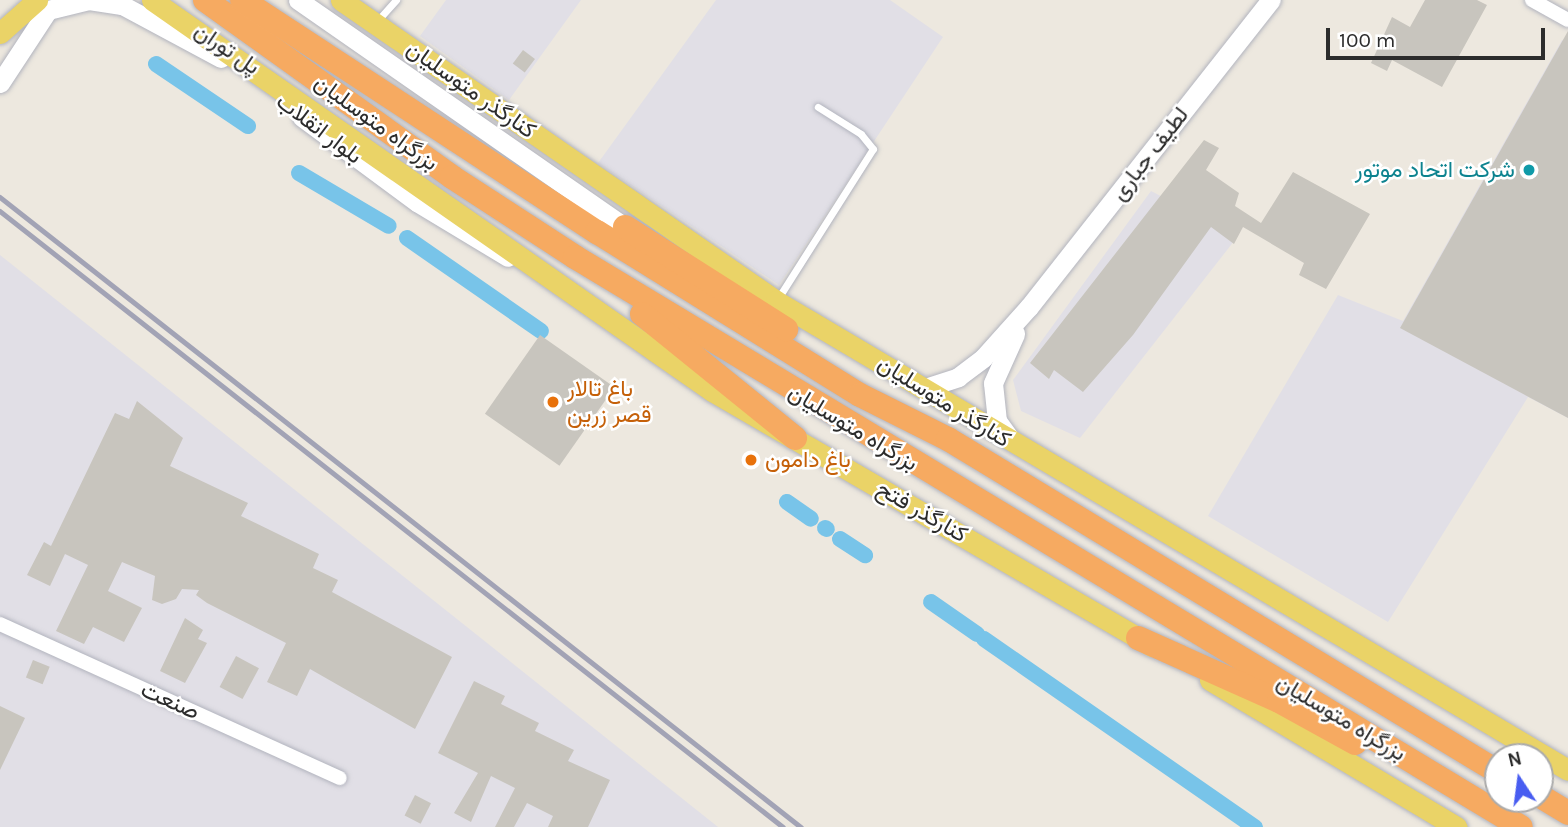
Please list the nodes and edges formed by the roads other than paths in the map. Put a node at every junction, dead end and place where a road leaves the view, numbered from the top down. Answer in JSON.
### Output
{"nodes":[{"id":1,"x":152,"y":0,"type":"edge"},
{"id":2,"x":205,"y":0,"type":"edge"},
{"id":3,"x":242,"y":0,"type":"edge"},
{"id":4,"x":298,"y":0,"type":"edge"},
{"id":5,"x":341,"y":0,"type":"edge"},
{"id":6,"x":396,"y":0,"type":"edge"},
{"id":7,"x":1272,"y":0,"type":"edge"},
{"id":8,"x":1532,"y":0,"type":"edge"},
{"id":9,"x":46,"y":3,"type":"edge"},
{"id":10,"x":1568,"y":20,"type":"edge"},
{"id":11,"x":375,"y":23,"type":"junction"},
{"id":12,"x":0,"y":33,"type":"edge"},
{"id":13,"x":0,"y":69,"type":"edge"},
{"id":14,"x":0,"y":83,"type":"edge"},
{"id":15,"x":301,"y":99,"type":"joint"},
{"id":16,"x":818,"y":107,"type":"dead end"},
{"id":17,"x":625,"y":227,"type":"joint"},
{"id":18,"x":575,"y":257,"type":"junction"},
{"id":19,"x":541,"y":274,"type":"junction"},
{"id":20,"x":776,"y":300,"type":"junction"},
{"id":21,"x":1029,"y":307,"type":"junction"},
{"id":22,"x":925,"y":388,"type":"junction"},
{"id":23,"x":795,"y":438,"type":"junction"},
{"id":24,"x":948,"y":439,"type":"junction"},
{"id":25,"x":1016,"y":447,"type":"junction"},
{"id":26,"x":0,"y":624,"type":"edge"},
{"id":27,"x":1138,"y":638,"type":"junction"},
{"id":28,"x":1484,"y":764,"type":"edge"},
{"id":29,"x":1568,"y":770,"type":"edge"},
{"id":30,"x":1429,"y":772,"type":"junction"},
{"id":31,"x":340,"y":778,"type":"dead end"},
{"id":32,"x":1457,"y":827,"type":"edge"},
{"id":33,"x":1521,"y":827,"type":"edge"}],
"edges":[{"from":1,"to":15,"type":"main road","name":"پل توران"},
{"from":2,"to":18,"type":"highway","name":"بزرگراه متوسلیان"},
{"from":3,"to":24,"type":"highway","name":"بزرگراه متوسلیان"},
{"from":4,"to":17,"type":"main road"},
{"from":5,"to":11,"type":"main road","name":"کنارگذر متوسلیان"},
{"from":6,"to":11,"type":"lane"},
{"from":7,"to":21,"type":"main road","name":"لطیف جباری"},
{"from":8,"to":10,"type":"street"},
{"from":9,"to":12,"type":"main road"},
{"from":9,"to":13,"type":"main road"},
{"from":9,"to":14,"type":"main road"},
{"from":9,"to":19,"type":"main road","name":"بلوار انقلاب"},
{"from":11,"to":20,"type":"main road","name":"کنارگذر متوسلیان"},
{"from":15,"to":19,"type":"main road","name":"کنارگذر فتح"},
{"from":16,"to":20,"type":"lane"},
{"from":17,"to":24,"type":"highway"},
{"from":18,"to":23,"type":"highway"},
{"from":18,"to":30,"type":"highway","name":"بزرگراه متوسلیان"},
{"from":19,"to":23,"type":"main road","name":"کنارگذر فتح"},
{"from":20,"to":22,"type":"main road","name":"کنارگذر متوسلیان"},
{"from":21,"to":22,"type":"main road"},
{"from":21,"to":25,"type":"main road"},
{"from":22,"to":25,"type":"main road","name":"کنارگذر متوسلیان"},
{"from":23,"to":27,"type":"main road","name":"کنارگذر فتح"},
{"from":24,"to":28,"type":"highway","name":"بزرگراه متوسلیان"},
{"from":25,"to":29,"type":"main road","name":"کنارگذر متوسلیان"},
{"from":26,"to":31,"type":"street","name":"صنعت"},
{"from":27,"to":30,"type":"highway"},
{"from":27,"to":32,"type":"main road","name":"کنارگذر فتح"},
{"from":30,"to":33,"type":"highway","name":"بزرگراه متوسلیان"}]}
